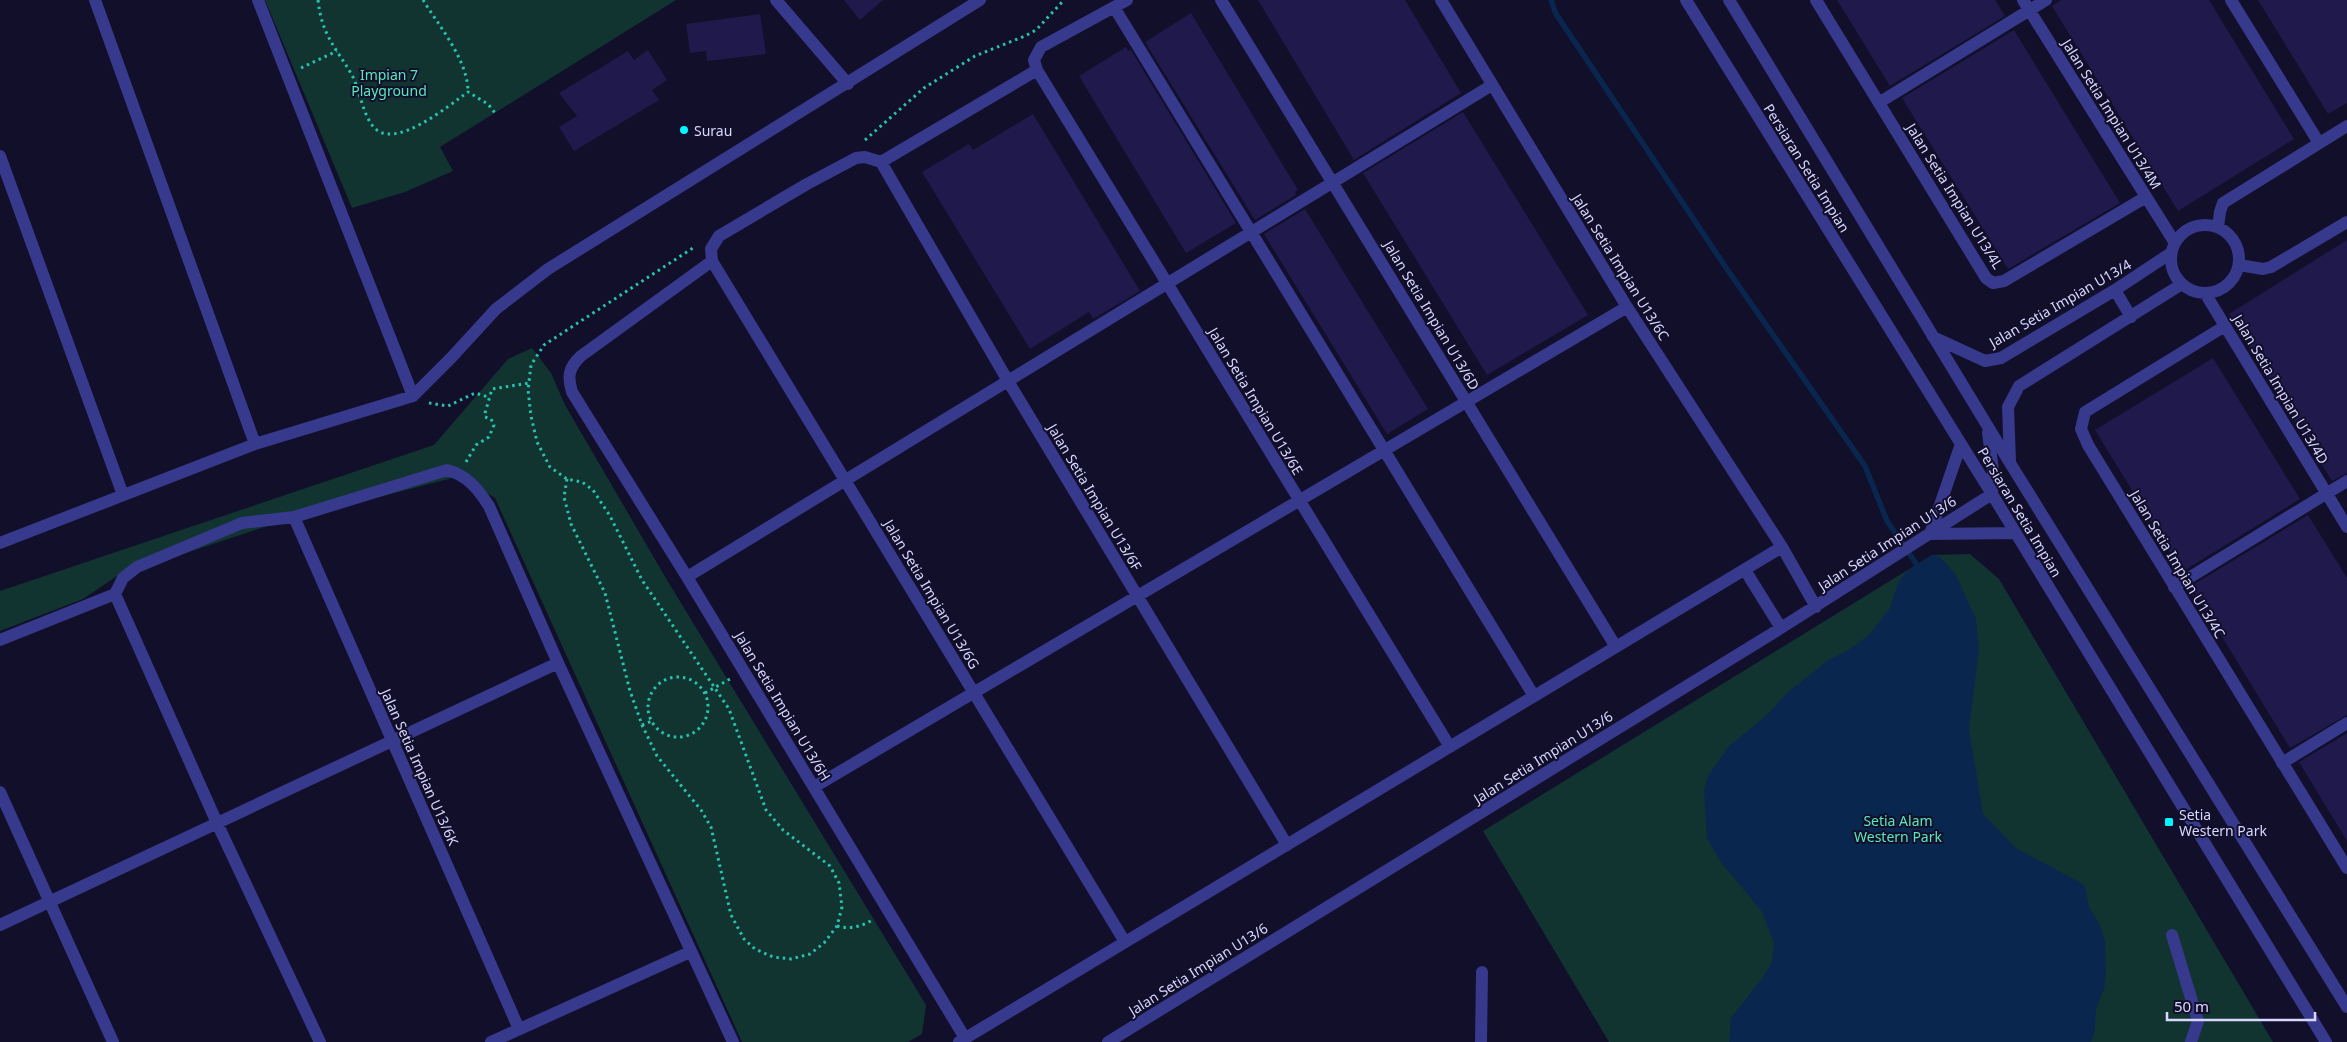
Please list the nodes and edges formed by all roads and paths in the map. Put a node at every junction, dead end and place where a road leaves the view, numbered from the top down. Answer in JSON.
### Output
{"nodes":[{"id":1,"x":95,"y":0,"type":"edge"},
{"id":2,"x":258,"y":0,"type":"edge"},
{"id":3,"x":318,"y":0,"type":"edge"},
{"id":4,"x":423,"y":0,"type":"edge"},
{"id":5,"x":776,"y":0,"type":"edge"},
{"id":6,"x":979,"y":0,"type":"edge"},
{"id":7,"x":1127,"y":0,"type":"edge"},
{"id":8,"x":1221,"y":0,"type":"edge"},
{"id":9,"x":1441,"y":0,"type":"edge"},
{"id":10,"x":1686,"y":0,"type":"edge"},
{"id":11,"x":1729,"y":0,"type":"edge"},
{"id":12,"x":1816,"y":0,"type":"edge"},
{"id":13,"x":2046,"y":0,"type":"edge"},
{"id":14,"x":2231,"y":0,"type":"edge"},
{"id":15,"x":2026,"y":5,"type":"edge"},
{"id":16,"x":1114,"y":7,"type":"junction"},
{"id":17,"x":336,"y":51,"type":"junction"},
{"id":18,"x":1037,"y":70,"type":"junction"},
{"id":19,"x":286,"y":75,"type":"junction"},
{"id":20,"x":848,"y":84,"type":"junction"},
{"id":21,"x":1492,"y":85,"type":"junction"},
{"id":22,"x":468,"y":92,"type":"junction"},
{"id":23,"x":1880,"y":102,"type":"junction"},
{"id":24,"x":495,"y":113,"type":"dead end"},
{"id":25,"x":2347,"y":126,"type":"edge"},
{"id":26,"x":2320,"y":143,"type":"junction"},
{"id":27,"x":0,"y":156,"type":"edge"},
{"id":28,"x":881,"y":162,"type":"junction"},
{"id":29,"x":1333,"y":182,"type":"junction"},
{"id":30,"x":2146,"y":197,"type":"junction"},
{"id":31,"x":2347,"y":222,"type":"edge"},
{"id":32,"x":2218,"y":227,"type":"junction"},
{"id":33,"x":1251,"y":232,"type":"junction"},
{"id":34,"x":2173,"y":248,"type":"junction"},
{"id":35,"x":712,"y":261,"type":"junction"},
{"id":36,"x":2239,"y":265,"type":"junction"},
{"id":37,"x":1167,"y":283,"type":"junction"},
{"id":38,"x":2182,"y":284,"type":"junction"},
{"id":39,"x":2115,"y":290,"type":"junction"},
{"id":40,"x":2205,"y":293,"type":"junction"},
{"id":41,"x":1627,"y":307,"type":"junction"},
{"id":42,"x":2131,"y":317,"type":"junction"},
{"id":43,"x":2225,"y":326,"type":"junction"},
{"id":44,"x":1933,"y":337,"type":"junction"},
{"id":45,"x":544,"y":345,"type":"dead end"},
{"id":46,"x":1008,"y":381,"type":"junction"},
{"id":47,"x":529,"y":383,"type":"junction"},
{"id":48,"x":413,"y":396,"type":"junction"},
{"id":49,"x":489,"y":400,"type":"junction"},
{"id":50,"x":1467,"y":401,"type":"junction"},
{"id":51,"x":1984,"y":420,"type":"junction"},
{"id":52,"x":255,"y":444,"type":"junction"},
{"id":53,"x":1960,"y":444,"type":"junction"},
{"id":54,"x":1384,"y":450,"type":"junction"},
{"id":55,"x":2010,"y":463,"type":"junction"},
{"id":56,"x":460,"y":473,"type":"junction"},
{"id":57,"x":567,"y":479,"type":"junction"},
{"id":58,"x":846,"y":480,"type":"junction"},
{"id":59,"x":2347,"y":481,"type":"edge"},
{"id":60,"x":1992,"y":494,"type":"junction"},
{"id":61,"x":2327,"y":494,"type":"junction"},
{"id":62,"x":123,"y":495,"type":"junction"},
{"id":63,"x":1298,"y":501,"type":"junction"},
{"id":64,"x":294,"y":517,"type":"junction"},
{"id":65,"x":2347,"y":527,"type":"edge"},
{"id":66,"x":2016,"y":533,"type":"junction"},
{"id":67,"x":1926,"y":536,"type":"junction"},
{"id":68,"x":0,"y":542,"type":"edge"},
{"id":69,"x":1782,"y":547,"type":"junction"},
{"id":70,"x":1745,"y":570,"type":"junction"},
{"id":71,"x":687,"y":577,"type":"junction"},
{"id":72,"x":2174,"y":587,"type":"junction"},
{"id":73,"x":115,"y":594,"type":"junction"},
{"id":74,"x":1137,"y":596,"type":"junction"},
{"id":75,"x":1816,"y":607,"type":"junction"},
{"id":76,"x":1781,"y":628,"type":"junction"},
{"id":77,"x":0,"y":640,"type":"edge"},
{"id":78,"x":1616,"y":647,"type":"junction"},
{"id":79,"x":558,"y":663,"type":"junction"},
{"id":80,"x":744,"y":671,"type":"junction"},
{"id":81,"x":716,"y":687,"type":"junction"},
{"id":82,"x":974,"y":692,"type":"junction"},
{"id":83,"x":705,"y":693,"type":"junction"},
{"id":84,"x":1534,"y":696,"type":"junction"},
{"id":85,"x":652,"y":721,"type":"junction"},
{"id":86,"x":2347,"y":723,"type":"edge"},
{"id":87,"x":642,"y":725,"type":"junction"},
{"id":88,"x":393,"y":742,"type":"junction"},
{"id":89,"x":1450,"y":747,"type":"junction"},
{"id":90,"x":2282,"y":763,"type":"junction"},
{"id":91,"x":814,"y":787,"type":"junction"},
{"id":92,"x":0,"y":792,"type":"edge"},
{"id":93,"x":217,"y":823,"type":"junction"},
{"id":94,"x":1287,"y":845,"type":"junction"},
{"id":95,"x":2347,"y":868,"type":"edge"},
{"id":96,"x":50,"y":902,"type":"junction"},
{"id":97,"x":887,"y":910,"type":"junction"},
{"id":98,"x":0,"y":925,"type":"edge"},
{"id":99,"x":837,"y":926,"type":"junction"},
{"id":100,"x":2172,"y":935,"type":"dead end"},
{"id":101,"x":1125,"y":942,"type":"junction"},
{"id":102,"x":690,"y":952,"type":"junction"},
{"id":103,"x":1482,"y":972,"type":"dead end"},
{"id":104,"x":2347,"y":1007,"type":"edge"},
{"id":105,"x":519,"y":1029,"type":"junction"},
{"id":106,"x":962,"y":1040,"type":"edge"},
{"id":107,"x":2323,"y":1040,"type":"edge"},
{"id":108,"x":113,"y":1042,"type":"edge"},
{"id":109,"x":320,"y":1042,"type":"edge"},
{"id":110,"x":491,"y":1042,"type":"edge"},
{"id":111,"x":733,"y":1042,"type":"edge"},
{"id":112,"x":1108,"y":1042,"type":"edge"},
{"id":113,"x":1481,"y":1042,"type":"edge"},
{"id":114,"x":2191,"y":1042,"type":"edge"}],
"edges":[{"from":1,"to":52,"type":"street"},
{"from":2,"to":19,"type":"street"},
{"from":3,"to":17,"type":"path"},
{"from":4,"to":22,"type":"path"},
{"from":5,"to":20,"type":"street"},
{"from":6,"to":20,"type":"street"},
{"from":7,"to":16,"type":"street"},
{"from":8,"to":29,"type":"street","name":"Jalan Setia Impian U13/6D"},
{"from":9,"to":21,"type":"street","name":"Jalan Setia Impian U13/6C"},
{"from":10,"to":53,"type":"street","name":"Persiaran Setia Impian"},
{"from":11,"to":44,"type":"street","name":"Persiaran Setia Impian"},
{"from":12,"to":23,"type":"street","name":"Jalan Setia Impian U13/4L"},
{"from":13,"to":15,"type":"street"},
{"from":14,"to":26,"type":"street"},
{"from":15,"to":23,"type":"street"},
{"from":15,"to":30,"type":"street","name":"Jalan Setia Impian U13/4M"},
{"from":16,"to":18,"type":"street"},
{"from":16,"to":33,"type":"street"},
{"from":17,"to":19,"type":"path"},
{"from":17,"to":22,"type":"path"},
{"from":18,"to":28,"type":"street"},
{"from":18,"to":37,"type":"street","name":"Jalan Setia Impian U13/6E"},
{"from":19,"to":48,"type":"street"},
{"from":20,"to":48,"type":"street"},
{"from":21,"to":29,"type":"street"},
{"from":21,"to":41,"type":"street","name":"Jalan Setia Impian U13/6C"},
{"from":22,"to":24,"type":"path"},
{"from":23,"to":30,"type":"street","name":"Jalan Setia Impian U13/4L"},
{"from":25,"to":26,"type":"street"},
{"from":26,"to":32,"type":"street"},
{"from":27,"to":62,"type":"street"},
{"from":28,"to":35,"type":"street"},
{"from":28,"to":46,"type":"street","name":"Jalan Setia Impian U13/6F"},
{"from":29,"to":33,"type":"street"},
{"from":29,"to":50,"type":"street","name":"Jalan Setia Impian U13/6D"},
{"from":30,"to":34,"type":"street","name":"Jalan Setia Impian U13/4M"},
{"from":31,"to":36,"type":"street"},
{"from":32,"to":34,"type":"street"},
{"from":32,"to":36,"type":"street"},
{"from":33,"to":37,"type":"street"},
{"from":33,"to":54,"type":"street"},
{"from":34,"to":38,"type":"street"},
{"from":34,"to":39,"type":"street","name":"Jalan Setia Impian U13/4"},
{"from":35,"to":58,"type":"street","name":"Jalan Setia Impian U13/6G"},
{"from":35,"to":71,"type":"street","name":"Jalan Setia Impian U13/6H"},
{"from":36,"to":40,"type":"street"},
{"from":37,"to":46,"type":"street"},
{"from":37,"to":63,"type":"street","name":"Jalan Setia Impian U13/6E"},
{"from":38,"to":40,"type":"street"},
{"from":38,"to":42,"type":"street"},
{"from":39,"to":42,"type":"street"},
{"from":39,"to":44,"type":"street","name":"Jalan Setia Impian U13/4"},
{"from":40,"to":43,"type":"street","name":"Jalan Setia Impian U13/4D"},
{"from":41,"to":50,"type":"street"},
{"from":41,"to":69,"type":"street","name":"Jalan Setia Impian U13/6C"},
{"from":42,"to":55,"type":"street"},
{"from":43,"to":61,"type":"street","name":"Jalan Setia Impian U13/4D"},
{"from":43,"to":72,"type":"street","name":"Jalan Setia Impian U13/4C"},
{"from":44,"to":51,"type":"street","name":"Persiaran Setia Impian"},
{"from":45,"to":47,"type":"path"},
{"from":46,"to":58,"type":"street"},
{"from":46,"to":74,"type":"street","name":"Jalan Setia Impian U13/6F"},
{"from":47,"to":49,"type":"path"},
{"from":47,"to":57,"type":"path"},
{"from":48,"to":49,"type":"path"},
{"from":48,"to":52,"type":"street"},
{"from":49,"to":56,"type":"path"},
{"from":50,"to":54,"type":"street"},
{"from":50,"to":78,"type":"street","name":"Jalan Setia Impian U13/6D"},
{"from":51,"to":55,"type":"street","name":"Persiaran Setia Impian"},
{"from":51,"to":60,"type":"street"},
{"from":52,"to":62,"type":"street"},
{"from":53,"to":60,"type":"street","name":"Persiaran Setia Impian"},
{"from":53,"to":67,"type":"street"},
{"from":54,"to":63,"type":"street"},
{"from":54,"to":84,"type":"street"},
{"from":55,"to":104,"type":"street","name":"Persiaran Setia Impian"},
{"from":56,"to":64,"type":"street"},
{"from":56,"to":79,"type":"street"},
{"from":57,"to":81,"type":"path"},
{"from":57,"to":87,"type":"path"},
{"from":58,"to":71,"type":"street"},
{"from":58,"to":82,"type":"street","name":"Jalan Setia Impian U13/6G"},
{"from":59,"to":61,"type":"street"},
{"from":60,"to":66,"type":"street","name":"Persiaran Setia Impian"},
{"from":60,"to":67,"type":"street","name":"Jalan Setia Impian U13/6"},
{"from":61,"to":65,"type":"street","name":"Jalan Setia Impian U13/4D"},
{"from":61,"to":72,"type":"street"},
{"from":62,"to":68,"type":"street"},
{"from":63,"to":74,"type":"street"},
{"from":63,"to":89,"type":"street","name":"Jalan Setia Impian U13/6E"},
{"from":64,"to":73,"type":"street"},
{"from":64,"to":88,"type":"street","name":"Jalan Setia Impian U13/6K"},
{"from":66,"to":67,"type":"street"},
{"from":66,"to":107,"type":"street","name":"Persiaran Setia Impian"},
{"from":67,"to":75,"type":"street","name":"Jalan Setia Impian U13/6"},
{"from":69,"to":70,"type":"street"},
{"from":69,"to":75,"type":"street","name":"Jalan Setia Impian U13/6C"},
{"from":70,"to":76,"type":"street"},
{"from":70,"to":78,"type":"street"},
{"from":71,"to":80,"type":"street","name":"Jalan Setia Impian U13/6H"},
{"from":72,"to":90,"type":"street","name":"Jalan Setia Impian U13/4C"},
{"from":73,"to":77,"type":"street"},
{"from":73,"to":93,"type":"street"},
{"from":74,"to":82,"type":"street"},
{"from":74,"to":94,"type":"street","name":"Jalan Setia Impian U13/6F"},
{"from":75,"to":76,"type":"street","name":"Jalan Setia Impian U13/6"},
{"from":76,"to":112,"type":"street","name":"Jalan Setia Impian U13/6"},
{"from":78,"to":84,"type":"street"},
{"from":79,"to":88,"type":"street"},
{"from":79,"to":102,"type":"street"},
{"from":80,"to":81,"type":"path"},
{"from":80,"to":91,"type":"street","name":"Jalan Setia Impian U13/6H"},
{"from":81,"to":83,"type":"path"},
{"from":81,"to":99,"type":"path"},
{"from":82,"to":91,"type":"street"},
{"from":82,"to":101,"type":"street","name":"Jalan Setia Impian U13/6G"},
{"from":83,"to":85,"type":"path"},
{"from":83,"to":85,"type":"path"},
{"from":84,"to":89,"type":"street"},
{"from":85,"to":87,"type":"path"},
{"from":86,"to":90,"type":"street"},
{"from":87,"to":99,"type":"path"},
{"from":88,"to":93,"type":"street"},
{"from":88,"to":105,"type":"street","name":"Jalan Setia Impian U13/6K"},
{"from":89,"to":94,"type":"street"},
{"from":90,"to":95,"type":"street","name":"Jalan Setia Impian U13/4C"},
{"from":91,"to":97,"type":"street","name":"Jalan Setia Impian U13/6H"},
{"from":92,"to":96,"type":"street"},
{"from":93,"to":96,"type":"street"},
{"from":93,"to":109,"type":"street"},
{"from":94,"to":101,"type":"street"},
{"from":96,"to":98,"type":"street"},
{"from":96,"to":108,"type":"street"},
{"from":97,"to":99,"type":"path"},
{"from":97,"to":106,"type":"street","name":"Jalan Setia Impian U13/6H"},
{"from":100,"to":114,"type":"street"},
{"from":101,"to":106,"type":"street"},
{"from":102,"to":105,"type":"street"},
{"from":102,"to":111,"type":"street"},
{"from":103,"to":113,"type":"street"},
{"from":105,"to":110,"type":"street"}]}
